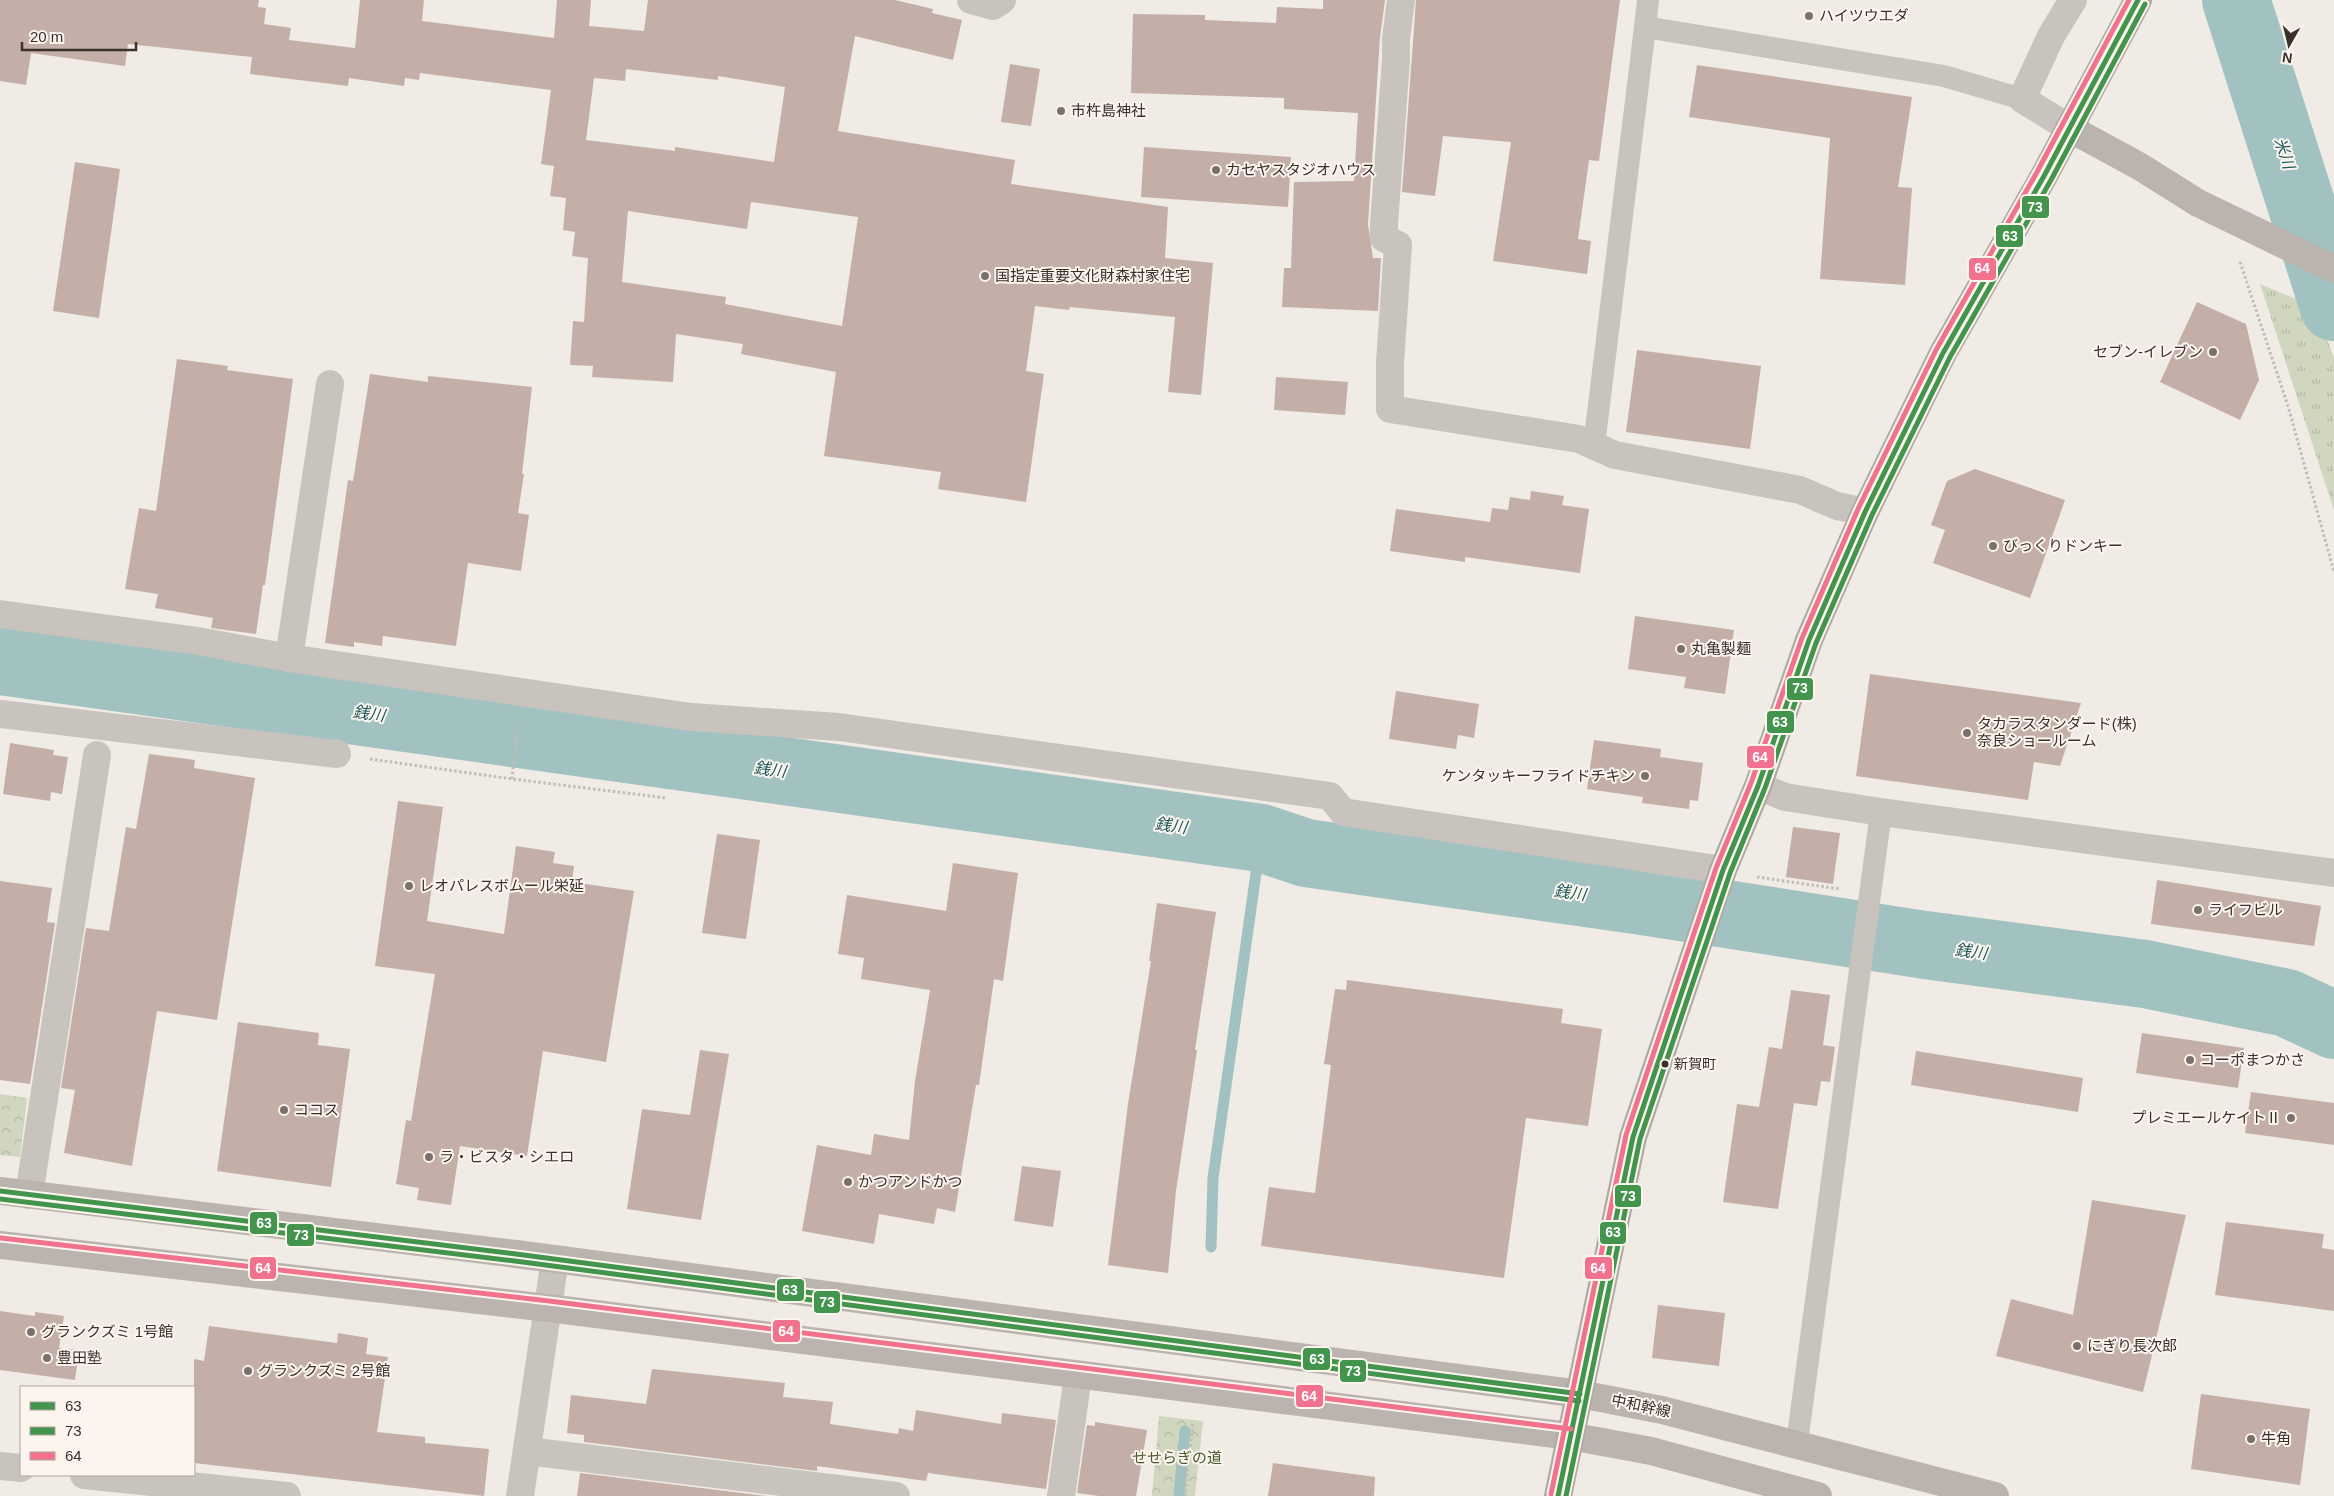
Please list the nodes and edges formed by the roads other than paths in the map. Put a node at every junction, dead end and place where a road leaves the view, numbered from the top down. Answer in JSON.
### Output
{"nodes":[{"id":1,"x":971,"y":0,"type":"edge"},
{"id":2,"x":1002,"y":0,"type":"edge"},
{"id":3,"x":1401,"y":0,"type":"edge"},
{"id":4,"x":1648,"y":0,"type":"edge"},
{"id":5,"x":2073,"y":0,"type":"edge"},
{"id":6,"x":2134,"y":8,"type":"edge"},
{"id":7,"x":1645,"y":27,"type":"junction"},
{"id":8,"x":2022,"y":99,"type":"junction"},
{"id":9,"x":2069,"y":128,"type":"junction"},
{"id":10,"x":2334,"y":269,"type":"edge"},
{"id":11,"x":330,"y":384,"type":"dead end"},
{"id":12,"x":1594,"y":446,"type":"junction"},
{"id":13,"x":1865,"y":512,"type":"junction"},
{"id":14,"x":0,"y":614,"type":"edge"},
{"id":15,"x":289,"y":658,"type":"junction"},
{"id":16,"x":0,"y":714,"type":"edge"},
{"id":17,"x":337,"y":754,"type":"road end"},
{"id":18,"x":97,"y":755,"type":"dead end"},
{"id":19,"x":1758,"y":786,"type":"junction"},
{"id":20,"x":1881,"y":812,"type":"junction"},
{"id":21,"x":2334,"y":873,"type":"edge"},
{"id":22,"x":1722,"y":875,"type":"junction"},
{"id":23,"x":0,"y":1191,"type":"edge"},
{"id":24,"x":29,"y":1195,"type":"junction"},
{"id":25,"x":0,"y":1245,"type":"edge"},
{"id":26,"x":555,"y":1259,"type":"junction"},
{"id":27,"x":548,"y":1308,"type":"junction"},
{"id":28,"x":1078,"y":1376,"type":"junction"},
{"id":29,"x":1580,"y":1394,"type":"junction"},
{"id":30,"x":1570,"y":1436,"type":"junction"},
{"id":31,"x":1797,"y":1443,"type":"junction"},
{"id":32,"x":527,"y":1451,"type":"junction"},
{"id":33,"x":0,"y":1466,"type":"edge"},
{"id":34,"x":20,"y":1468,"type":"edge"},
{"id":35,"x":94,"y":1476,"type":"edge"},
{"id":36,"x":287,"y":1496,"type":"edge"},
{"id":37,"x":520,"y":1496,"type":"edge"},
{"id":38,"x":896,"y":1496,"type":"edge"},
{"id":39,"x":1061,"y":1496,"type":"edge"},
{"id":40,"x":1558,"y":1496,"type":"edge"},
{"id":41,"x":1818,"y":1496,"type":"edge"},
{"id":42,"x":1995,"y":1496,"type":"edge"}],
"edges":[{"from":1,"to":2,"type":"street"},
{"from":3,"to":12,"type":"street"},
{"from":4,"to":7,"type":"lane"},
{"from":5,"to":8,"type":"street"},
{"from":6,"to":9,"type":"highway"},
{"from":7,"to":8,"type":"lane"},
{"from":7,"to":12,"type":"lane"},
{"from":8,"to":9,"type":"street"},
{"from":9,"to":10,"type":"main road"},
{"from":9,"to":13,"type":"highway"},
{"from":11,"to":15,"type":"street"},
{"from":12,"to":13,"type":"street"},
{"from":13,"to":19,"type":"highway"},
{"from":14,"to":15,"type":"street"},
{"from":15,"to":22,"type":"street"},
{"from":16,"to":17,"type":"street"},
{"from":18,"to":24,"type":"street"},
{"from":19,"to":20,"type":"street"},
{"from":19,"to":22,"type":"highway"},
{"from":20,"to":21,"type":"street"},
{"from":20,"to":31,"type":"lane"},
{"from":22,"to":29,"type":"highway"},
{"from":23,"to":24,"type":"main road","name":"中和幹線"},
{"from":24,"to":26,"type":"main road","name":"中和幹線"},
{"from":25,"to":27,"type":"main road"},
{"from":26,"to":27,"type":"street"},
{"from":26,"to":29,"type":"main road","name":"中和幹線"},
{"from":27,"to":28,"type":"main road"},
{"from":27,"to":32,"type":"street"},
{"from":28,"to":30,"type":"main road"},
{"from":28,"to":39,"type":"street"},
{"from":29,"to":30,"type":"highway"},
{"from":29,"to":31,"type":"main road","name":"中和幹線"},
{"from":30,"to":40,"type":"highway"},
{"from":30,"to":41,"type":"main road"},
{"from":31,"to":42,"type":"main road","name":"中和幹線"},
{"from":32,"to":37,"type":"street"},
{"from":32,"to":38,"type":"street"},
{"from":33,"to":34,"type":"street"},
{"from":35,"to":36,"type":"street"}]}
